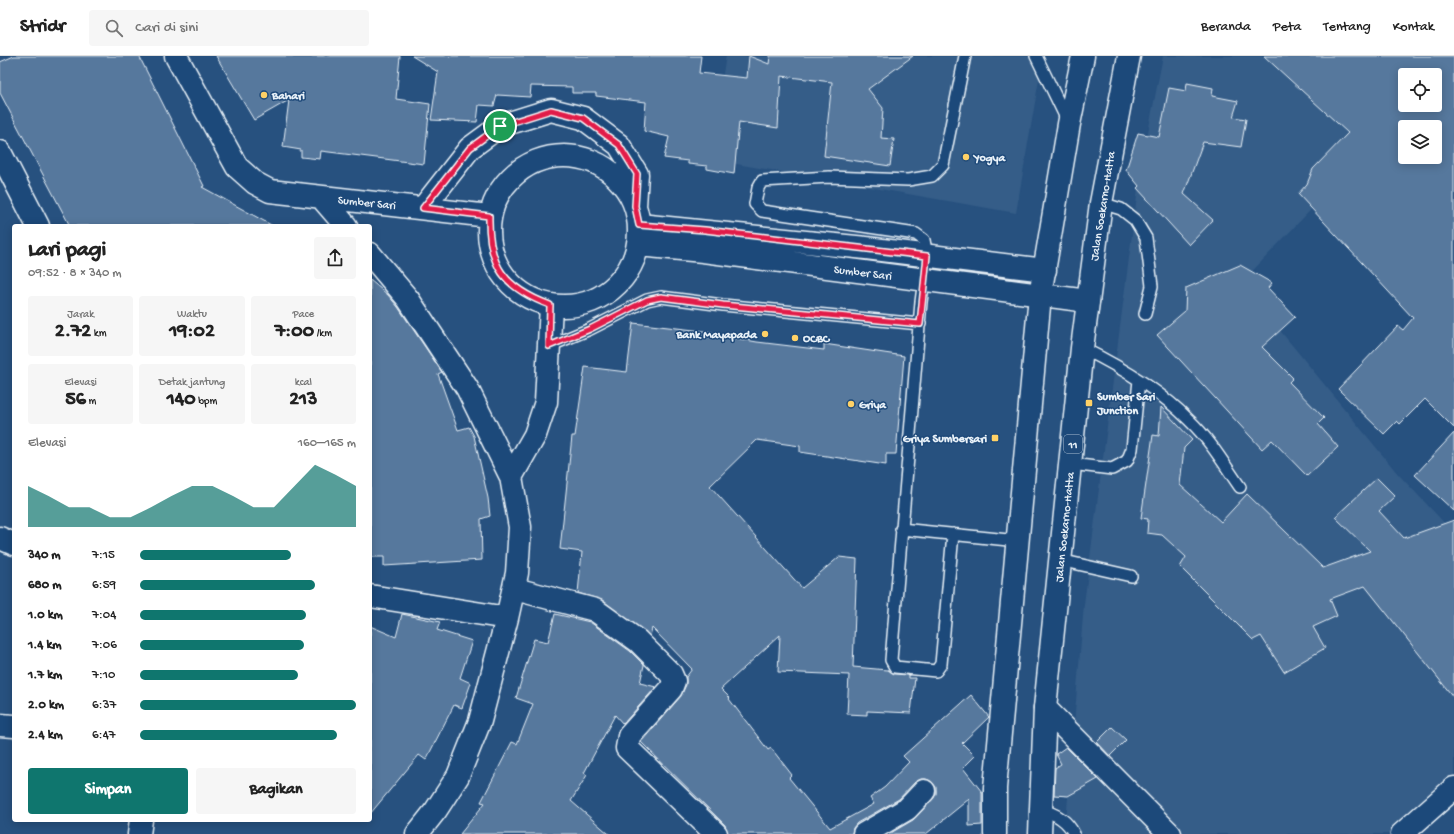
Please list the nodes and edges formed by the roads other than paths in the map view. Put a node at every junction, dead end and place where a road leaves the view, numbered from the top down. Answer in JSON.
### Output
{"nodes":[{"id":1,"x":176,"y":56,"type":"edge"},
{"id":2,"x":965,"y":56,"type":"edge"},
{"id":3,"x":1036,"y":56,"type":"edge"},
{"id":4,"x":1083,"y":56,"type":"edge"},
{"id":5,"x":1129,"y":56,"type":"edge"},
{"id":6,"x":1069,"y":124,"type":"junction"},
{"id":7,"x":0,"y":152,"type":"edge"},
{"id":8,"x":321,"y":197,"type":"junction"},
{"id":9,"x":1101,"y":203,"type":"junction"},
{"id":10,"x":423,"y":208,"type":"junction"},
{"id":11,"x":489,"y":216,"type":"junction"},
{"id":12,"x":37,"y":224,"type":"edge"},
{"id":13,"x":344,"y":224,"type":"edge"},
{"id":14,"x":638,"y":225,"type":"junction"},
{"id":15,"x":372,"y":256,"type":"edge"},
{"id":16,"x":927,"y":256,"type":"junction"},
{"id":17,"x":1045,"y":270,"type":"junction"},
{"id":18,"x":924,"y":280,"type":"junction"},
{"id":19,"x":1040,"y":295,"type":"junction"},
{"id":20,"x":1088,"y":301,"type":"junction"},
{"id":21,"x":550,"y":305,"type":"junction"},
{"id":22,"x":1145,"y":314,"type":"dead end"},
{"id":23,"x":920,"y":324,"type":"junction"},
{"id":24,"x":549,"y":346,"type":"junction"},
{"id":25,"x":1082,"y":348,"type":"junction"},
{"id":26,"x":1138,"y":380,"type":"junction"},
{"id":27,"x":1070,"y":464,"type":"junction"},
{"id":28,"x":512,"y":477,"type":"junction"},
{"id":29,"x":1240,"y":487,"type":"dead end"},
{"id":30,"x":902,"y":529,"type":"junction"},
{"id":31,"x":953,"y":534,"type":"junction"},
{"id":32,"x":0,"y":538,"type":"edge"},
{"id":33,"x":1018,"y":541,"type":"junction"},
{"id":34,"x":12,"y":543,"type":"edge"},
{"id":35,"x":1060,"y":560,"type":"junction"},
{"id":36,"x":1131,"y":576,"type":"dead end"},
{"id":37,"x":515,"y":589,"type":"junction"},
{"id":38,"x":372,"y":596,"type":"edge"},
{"id":39,"x":507,"y":618,"type":"junction"},
{"id":40,"x":1045,"y":708,"type":"junction"},
{"id":41,"x":0,"y":725,"type":"edge"},
{"id":42,"x":12,"y":726,"type":"edge"},
{"id":43,"x":1454,"y":788,"type":"edge"},
{"id":44,"x":924,"y":791,"type":"dead end"},
{"id":45,"x":1041,"y":810,"type":"junction"},
{"id":46,"x":141,"y":822,"type":"edge"},
{"id":47,"x":139,"y":834,"type":"edge"},
{"id":48,"x":417,"y":834,"type":"edge"},
{"id":49,"x":716,"y":834,"type":"edge"},
{"id":50,"x":864,"y":834,"type":"edge"},
{"id":51,"x":995,"y":834,"type":"edge"},
{"id":52,"x":1040,"y":834,"type":"edge"},
{"id":53,"x":1074,"y":834,"type":"edge"},
{"id":54,"x":1170,"y":834,"type":"edge"},
{"id":55,"x":1402,"y":834,"type":"edge"}],
"edges":[{"from":1,"to":8,"type":"main road","name":"Sumber Sari"},
{"from":2,"to":16,"type":"lane"},
{"from":3,"to":6,"type":"lane"},
{"from":4,"to":6,"type":"main road"},
{"from":5,"to":9,"type":"main road","name":"Jalan Soekarno-Hatta","number":"11"},
{"from":6,"to":17,"type":"main road"},
{"from":7,"to":12,"type":"main road"},
{"from":8,"to":10,"type":"main road","name":"Sumber Sari"},
{"from":8,"to":13,"type":"main road"},
{"from":9,"to":20,"type":"main road","name":"Jalan Soekarno-Hatta","number":"11"},
{"from":9,"to":22,"type":"lane"},
{"from":10,"to":11,"type":"main road","name":"Sumber Sari"},
{"from":10,"to":14,"type":"main road"},
{"from":11,"to":14,"type":"main road"},
{"from":11,"to":21,"type":"main road"},
{"from":14,"to":16,"type":"main road","name":"Sumber Sari"},
{"from":14,"to":18,"type":"main road","name":"Sumber Sari"},
{"from":14,"to":21,"type":"main road"},
{"from":15,"to":28,"type":"main road"},
{"from":16,"to":17,"type":"main road","name":"Sumber Sari"},
{"from":16,"to":18,"type":"lane"},
{"from":17,"to":19,"type":"main road"},
{"from":18,"to":19,"type":"main road","name":"Sumber Sari"},
{"from":18,"to":23,"type":"lane"},
{"from":19,"to":20,"type":"main road","name":"Sumber Sari"},
{"from":19,"to":33,"type":"main road"},
{"from":20,"to":25,"type":"main road","name":"Jalan Soekarno-Hatta","number":"11"},
{"from":21,"to":24,"type":"main road"},
{"from":23,"to":24,"type":"lane"},
{"from":23,"to":30,"type":"lane"},
{"from":24,"to":28,"type":"main road"},
{"from":25,"to":26,"type":"lane"},
{"from":25,"to":27,"type":"main road","name":"Jalan Soekarno-Hatta","number":"11"},
{"from":26,"to":27,"type":"lane"},
{"from":26,"to":29,"type":"lane"},
{"from":27,"to":35,"type":"main road","name":"Jalan Soekarno-Hatta","number":"11"},
{"from":28,"to":37,"type":"main road"},
{"from":30,"to":31,"type":"lane"},
{"from":30,"to":31,"type":"lane"},
{"from":31,"to":33,"type":"lane"},
{"from":32,"to":34,"type":"main road"},
{"from":33,"to":51,"type":"main road"},
{"from":35,"to":36,"type":"lane"},
{"from":35,"to":40,"type":"main road","name":"Jalan Soekarno-Hatta","number":"11"},
{"from":37,"to":39,"type":"main road"},
{"from":37,"to":49,"type":"main road"},
{"from":38,"to":39,"type":"main road"},
{"from":39,"to":48,"type":"main road"},
{"from":40,"to":45,"type":"main road","name":"Jalan Soekarno-Hatta","number":"11"},
{"from":40,"to":54,"type":"main road"},
{"from":41,"to":42,"type":"main road"},
{"from":43,"to":55,"type":"main road"},
{"from":44,"to":50,"type":"main road"},
{"from":45,"to":52,"type":"main road","name":"Jalan Soekarno-Hatta","number":"11"},
{"from":45,"to":53,"type":"lane"},
{"from":46,"to":47,"type":"main road"}]}
